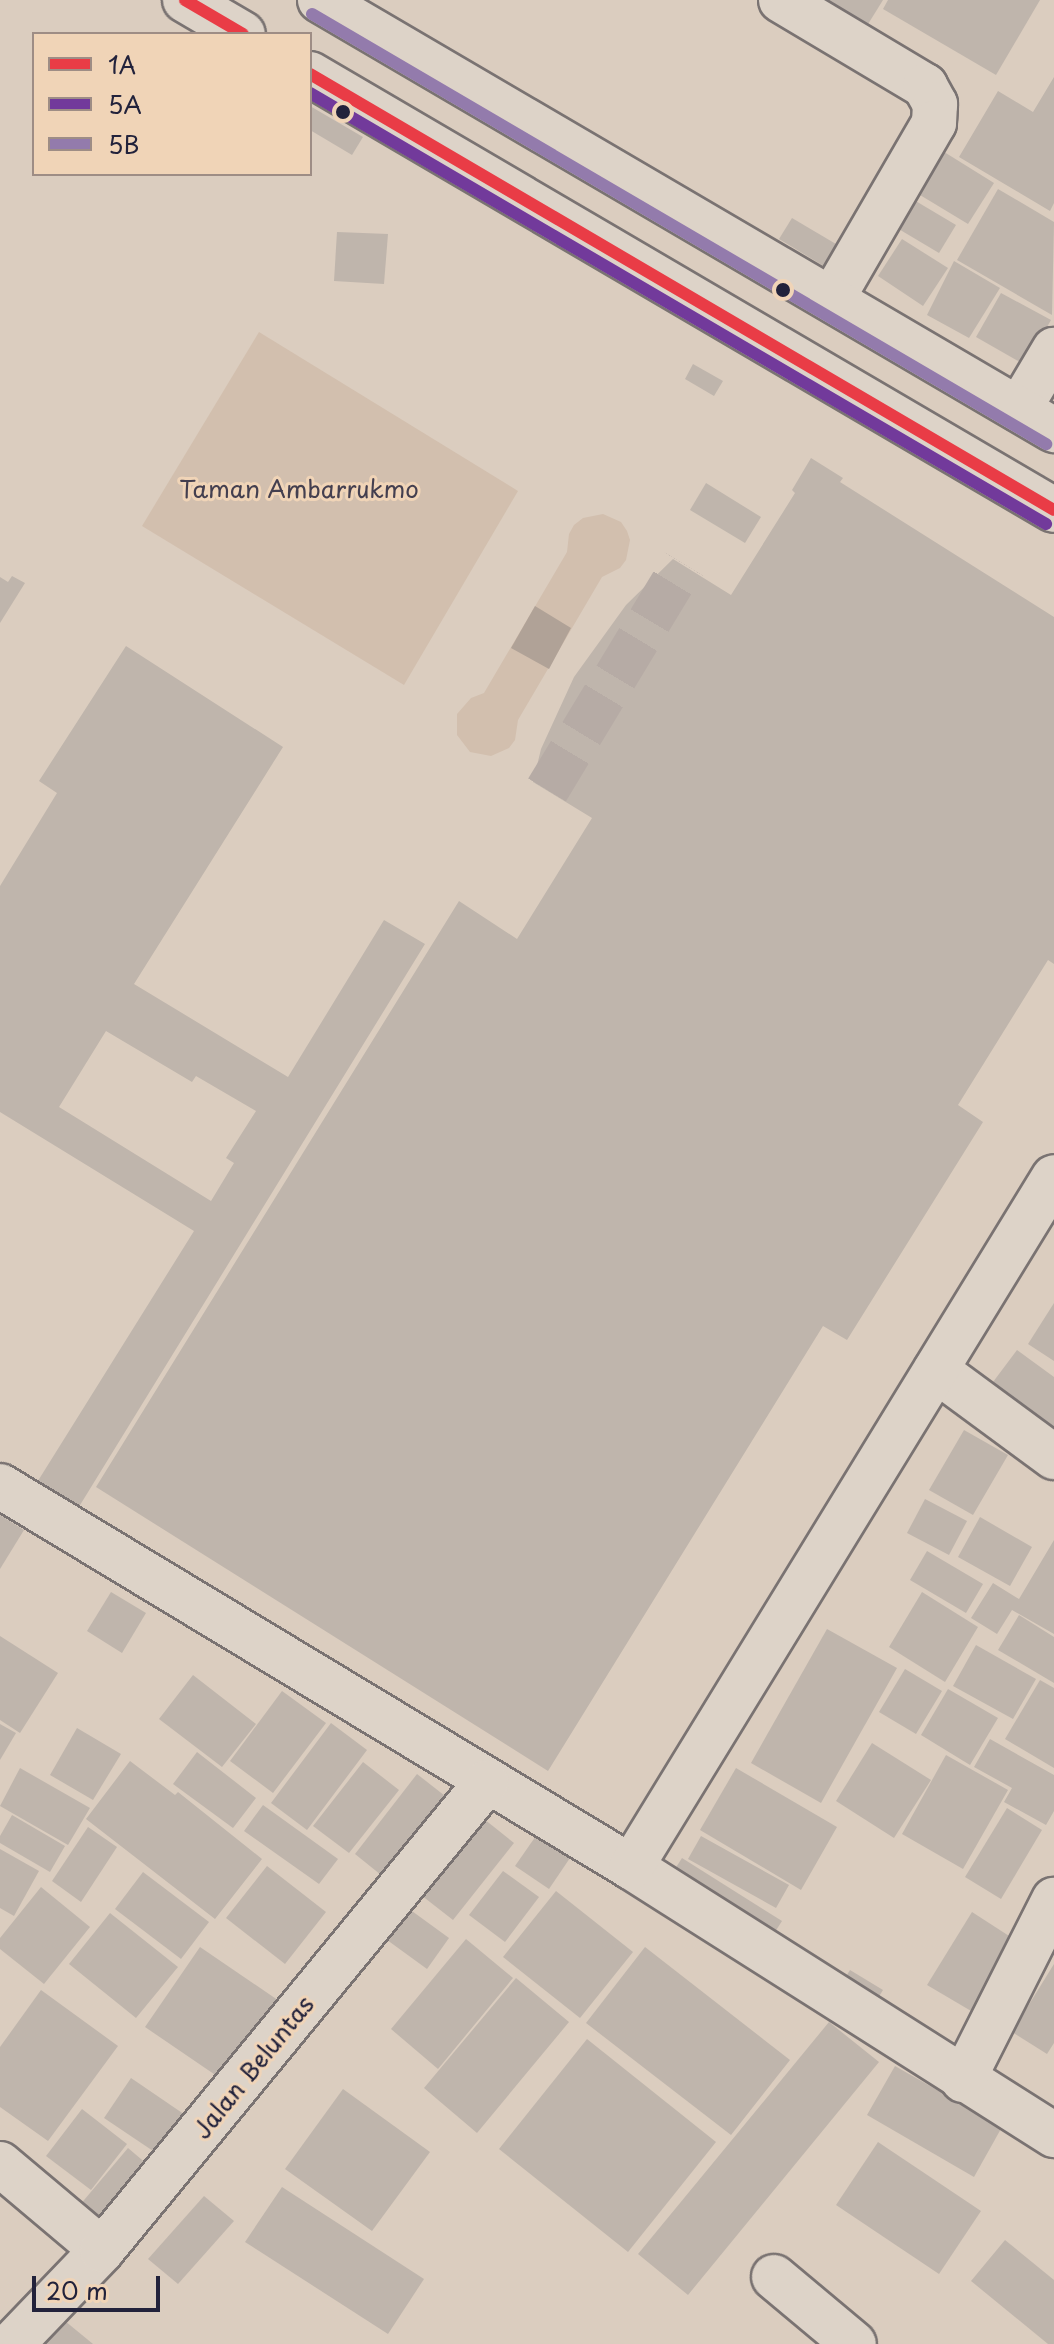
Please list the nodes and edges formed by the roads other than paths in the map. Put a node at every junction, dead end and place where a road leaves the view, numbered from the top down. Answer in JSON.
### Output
{"nodes":[{"id":1,"x":185,"y":0,"type":"edge"},
{"id":2,"x":320,"y":0,"type":"edge"},
{"id":3,"x":781,"y":0,"type":"edge"},
{"id":4,"x":240,"y":32,"type":"edge"},
{"id":5,"x":312,"y":75,"type":"edge"},
{"id":6,"x":832,"y":299,"type":"junction"},
{"id":7,"x":1054,"y":350,"type":"edge"},
{"id":8,"x":1036,"y":419,"type":"edge"},
{"id":9,"x":1054,"y":510,"type":"edge"},
{"id":10,"x":1054,"y":1177,"type":"edge"},
{"id":11,"x":936,"y":1370,"type":"junction"},
{"id":12,"x":1054,"y":1457,"type":"edge"},
{"id":13,"x":0,"y":1486,"type":"edge"},
{"id":14,"x":486,"y":1783,"type":"junction"},
{"id":15,"x":631,"y":1867,"type":"junction"},
{"id":16,"x":1054,"y":1900,"type":"edge"},
{"id":17,"x":963,"y":2080,"type":"junction"},
{"id":18,"x":1054,"y":2135,"type":"edge"},
{"id":19,"x":0,"y":2164,"type":"edge"},
{"id":20,"x":102,"y":2250,"type":"junction"},
{"id":21,"x":774,"y":2277,"type":"dead end"},
{"id":22,"x":12,"y":2344,"type":"edge"},
{"id":23,"x":854,"y":2344,"type":"edge"}],
"edges":[{"from":1,"to":4,"type":"street"},
{"from":2,"to":6,"type":"street"},
{"from":3,"to":6,"type":"street"},
{"from":5,"to":9,"type":"street"},
{"from":6,"to":8,"type":"street"},
{"from":7,"to":8,"type":"street"},
{"from":10,"to":11,"type":"street"},
{"from":11,"to":12,"type":"street"},
{"from":11,"to":15,"type":"street"},
{"from":13,"to":14,"type":"street"},
{"from":14,"to":15,"type":"street"},
{"from":14,"to":20,"type":"street","name":"Jalan Beluntas"},
{"from":15,"to":17,"type":"street"},
{"from":16,"to":17,"type":"street"},
{"from":17,"to":18,"type":"street"},
{"from":19,"to":20,"type":"street"},
{"from":20,"to":22,"type":"street","name":"Jalan Beluntas"},
{"from":21,"to":23,"type":"street"}]}
